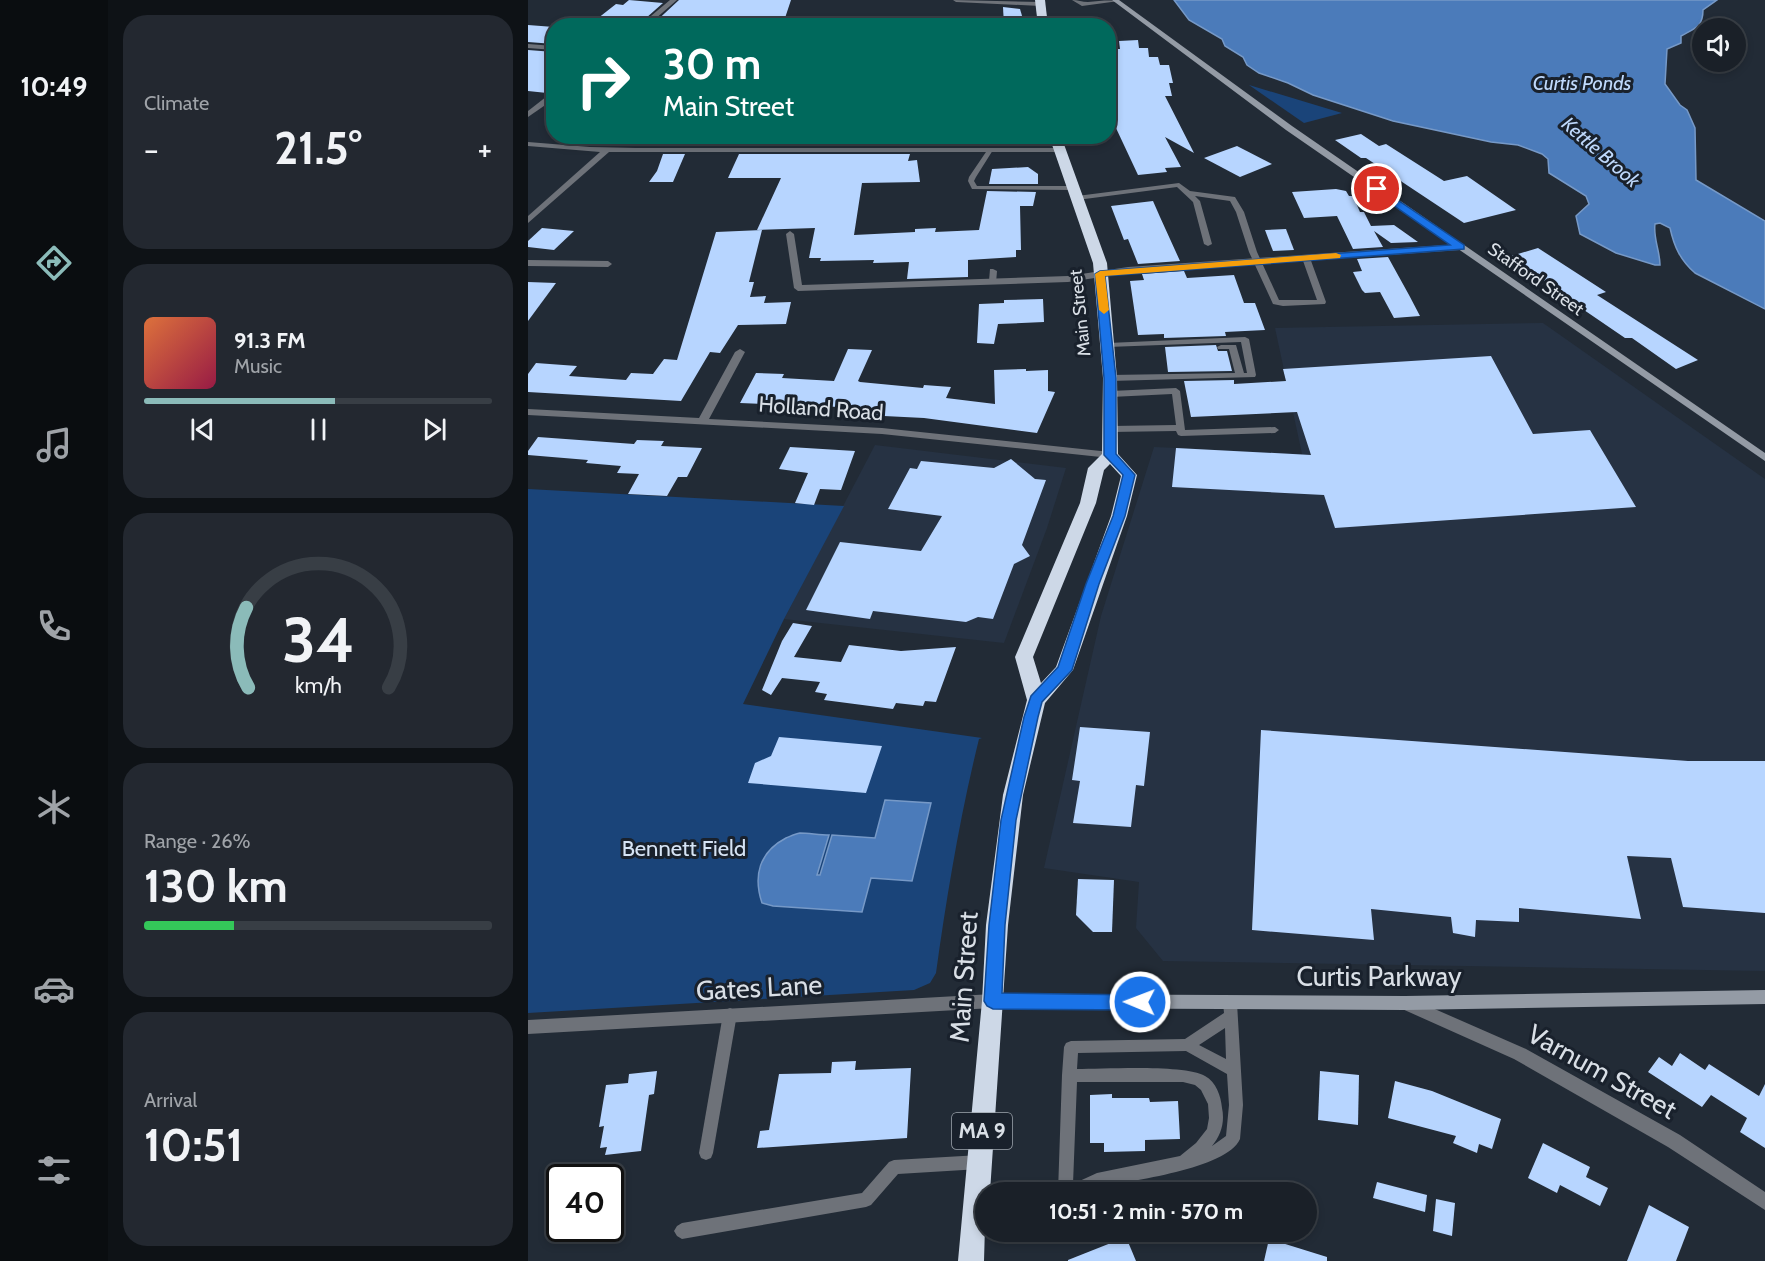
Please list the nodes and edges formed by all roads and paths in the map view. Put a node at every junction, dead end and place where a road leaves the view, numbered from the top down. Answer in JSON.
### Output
{"nodes":[{"id":1,"x":674,"y":0,"type":"edge"},
{"id":2,"x":956,"y":0,"type":"edge"},
{"id":3,"x":1075,"y":0,"type":"edge"},
{"id":4,"x":1115,"y":0,"type":"edge"},
{"id":5,"x":1040,"y":2,"type":"edge"},
{"id":6,"x":652,"y":18,"type":"edge"},
{"id":7,"x":1042,"y":18,"type":"edge"},
{"id":8,"x":528,"y":46,"type":"edge"},
{"id":9,"x":546,"y":47,"type":"edge"},
{"id":10,"x":546,"y":101,"type":"edge"},
{"id":11,"x":528,"y":115,"type":"edge"},
{"id":12,"x":528,"y":144,"type":"edge"},
{"id":13,"x":1047,"y":144,"type":"edge"},
{"id":14,"x":1057,"y":144,"type":"edge"},
{"id":15,"x":608,"y":149,"type":"junction"},
{"id":16,"x":990,"y":150,"type":"junction"},
{"id":17,"x":1075,"y":193,"type":"junction"},
{"id":18,"x":1188,"y":193,"type":"junction"},
{"id":19,"x":528,"y":220,"type":"edge"},
{"id":20,"x":790,"y":234,"type":"dead end"},
{"id":21,"x":1208,"y":244,"type":"dead end"},
{"id":22,"x":1460,"y":247,"type":"junction"},
{"id":23,"x":1306,"y":258,"type":"junction"},
{"id":24,"x":1257,"y":261,"type":"junction"},
{"id":25,"x":528,"y":263,"type":"edge"},
{"id":26,"x":608,"y":264,"type":"dead end"},
{"id":27,"x":993,"y":271,"type":"dead end"},
{"id":28,"x":1100,"y":274,"type":"junction"},
{"id":29,"x":993,"y":281,"type":"junction"},
{"id":30,"x":1143,"y":344,"type":"junction"},
{"id":31,"x":1108,"y":345,"type":"junction"},
{"id":32,"x":740,"y":352,"type":"dead end"},
{"id":33,"x":1240,"y":375,"type":"junction"},
{"id":34,"x":1110,"y":378,"type":"junction"},
{"id":35,"x":1111,"y":394,"type":"junction"},
{"id":36,"x":528,"y":412,"type":"edge"},
{"id":37,"x":703,"y":420,"type":"junction"},
{"id":38,"x":1180,"y":428,"type":"junction"},
{"id":39,"x":1111,"y":429,"type":"junction"},
{"id":40,"x":1275,"y":430,"type":"dead end"},
{"id":41,"x":1110,"y":455,"type":"junction"},
{"id":42,"x":1765,"y":458,"type":"edge"},
{"id":43,"x":1036,"y":700,"type":"junction"},
{"id":44,"x":1765,"y":997,"type":"edge"},
{"id":45,"x":993,"y":1001,"type":"junction"},
{"id":46,"x":1405,"y":1003,"type":"junction"},
{"id":47,"x":1230,"y":1009,"type":"junction"},
{"id":48,"x":730,"y":1014,"type":"junction"},
{"id":49,"x":528,"y":1027,"type":"edge"},
{"id":50,"x":1187,"y":1045,"type":"junction"},
{"id":51,"x":1233,"y":1070,"type":"junction"},
{"id":52,"x":1069,"y":1075,"type":"junction"},
{"id":53,"x":706,"y":1153,"type":"dead end"},
{"id":54,"x":980,"y":1162,"type":"junction"},
{"id":55,"x":1184,"y":1163,"type":"junction"},
{"id":56,"x":980,"y":1182,"type":"edge"},
{"id":57,"x":1065,"y":1182,"type":"edge"},
{"id":58,"x":1093,"y":1182,"type":"edge"},
{"id":59,"x":1765,"y":1202,"type":"edge"},
{"id":60,"x":682,"y":1231,"type":"dead end"},
{"id":61,"x":975,"y":1240,"type":"edge"},
{"id":62,"x":971,"y":1261,"type":"edge"}],
"edges":[{"from":1,"to":6,"type":"street"},
{"from":2,"to":5,"type":"lane"},
{"from":3,"to":4,"type":"lane"},
{"from":4,"to":22,"type":"main road","name":"Stafford Street"},
{"from":5,"to":7,"type":"highway"},
{"from":8,"to":9,"type":"street"},
{"from":10,"to":11,"type":"street"},
{"from":12,"to":15,"type":"street"},
{"from":13,"to":16,"type":"street"},
{"from":14,"to":17,"type":"highway","name":"Main Street"},
{"from":15,"to":16,"type":"street"},
{"from":15,"to":19,"type":"street"},
{"from":16,"to":17,"type":"lane"},
{"from":17,"to":18,"type":"lane"},
{"from":17,"to":28,"type":"highway","name":"Main Street"},
{"from":18,"to":21,"type":"lane"},
{"from":18,"to":24,"type":"lane"},
{"from":20,"to":29,"type":"street"},
{"from":22,"to":23,"type":"street"},
{"from":22,"to":42,"type":"main road","name":"Stafford Street"},
{"from":23,"to":24,"type":"street"},
{"from":23,"to":24,"type":"lane"},
{"from":24,"to":28,"type":"street"},
{"from":25,"to":26,"type":"street"},
{"from":27,"to":29,"type":"lane"},
{"from":28,"to":29,"type":"street"},
{"from":28,"to":31,"type":"highway","name":"Main Street"},
{"from":30,"to":31,"type":"lane"},
{"from":30,"to":33,"type":"lane"},
{"from":30,"to":33,"type":"lane"},
{"from":31,"to":34,"type":"highway","name":"Main Street"},
{"from":32,"to":37,"type":"street"},
{"from":33,"to":34,"type":"lane"},
{"from":34,"to":35,"type":"highway","name":"Main Street"},
{"from":35,"to":38,"type":"lane"},
{"from":35,"to":39,"type":"highway","name":"Main Street"},
{"from":36,"to":37,"type":"street","name":"Holland Road"},
{"from":37,"to":41,"type":"street","name":"Holland Road"},
{"from":38,"to":39,"type":"lane"},
{"from":38,"to":40,"type":"lane"},
{"from":39,"to":41,"type":"highway","name":"Main Street"},
{"from":41,"to":43,"type":"highway","name":"Main Street","number":"MA 9"},
{"from":41,"to":43,"type":"highway","name":"Main Street","number":"MA 9"},
{"from":43,"to":45,"type":"highway","name":"Main Street","number":"MA 9"},
{"from":44,"to":46,"type":"main road","name":"Curtis Parkway"},
{"from":45,"to":47,"type":"main road","name":"Curtis Parkway"},
{"from":45,"to":48,"type":"street","name":"Gates Lane"},
{"from":45,"to":54,"type":"highway","name":"Main Street","number":"MA 9"},
{"from":46,"to":47,"type":"main road","name":"Curtis Parkway"},
{"from":46,"to":59,"type":"street","name":"Varnum Street"},
{"from":47,"to":50,"type":"lane"},
{"from":47,"to":51,"type":"lane"},
{"from":48,"to":49,"type":"street","name":"Gates Lane"},
{"from":48,"to":53,"type":"lane"},
{"from":50,"to":51,"type":"lane"},
{"from":50,"to":52,"type":"lane"},
{"from":51,"to":55,"type":"lane"},
{"from":52,"to":55,"type":"lane"},
{"from":52,"to":57,"type":"lane"},
{"from":54,"to":56,"type":"highway","name":"Main Street","number":"MA 9"},
{"from":54,"to":60,"type":"lane"},
{"from":55,"to":58,"type":"lane"},
{"from":61,"to":62,"type":"highway","name":"Main Street","number":"MA 9"}]}
